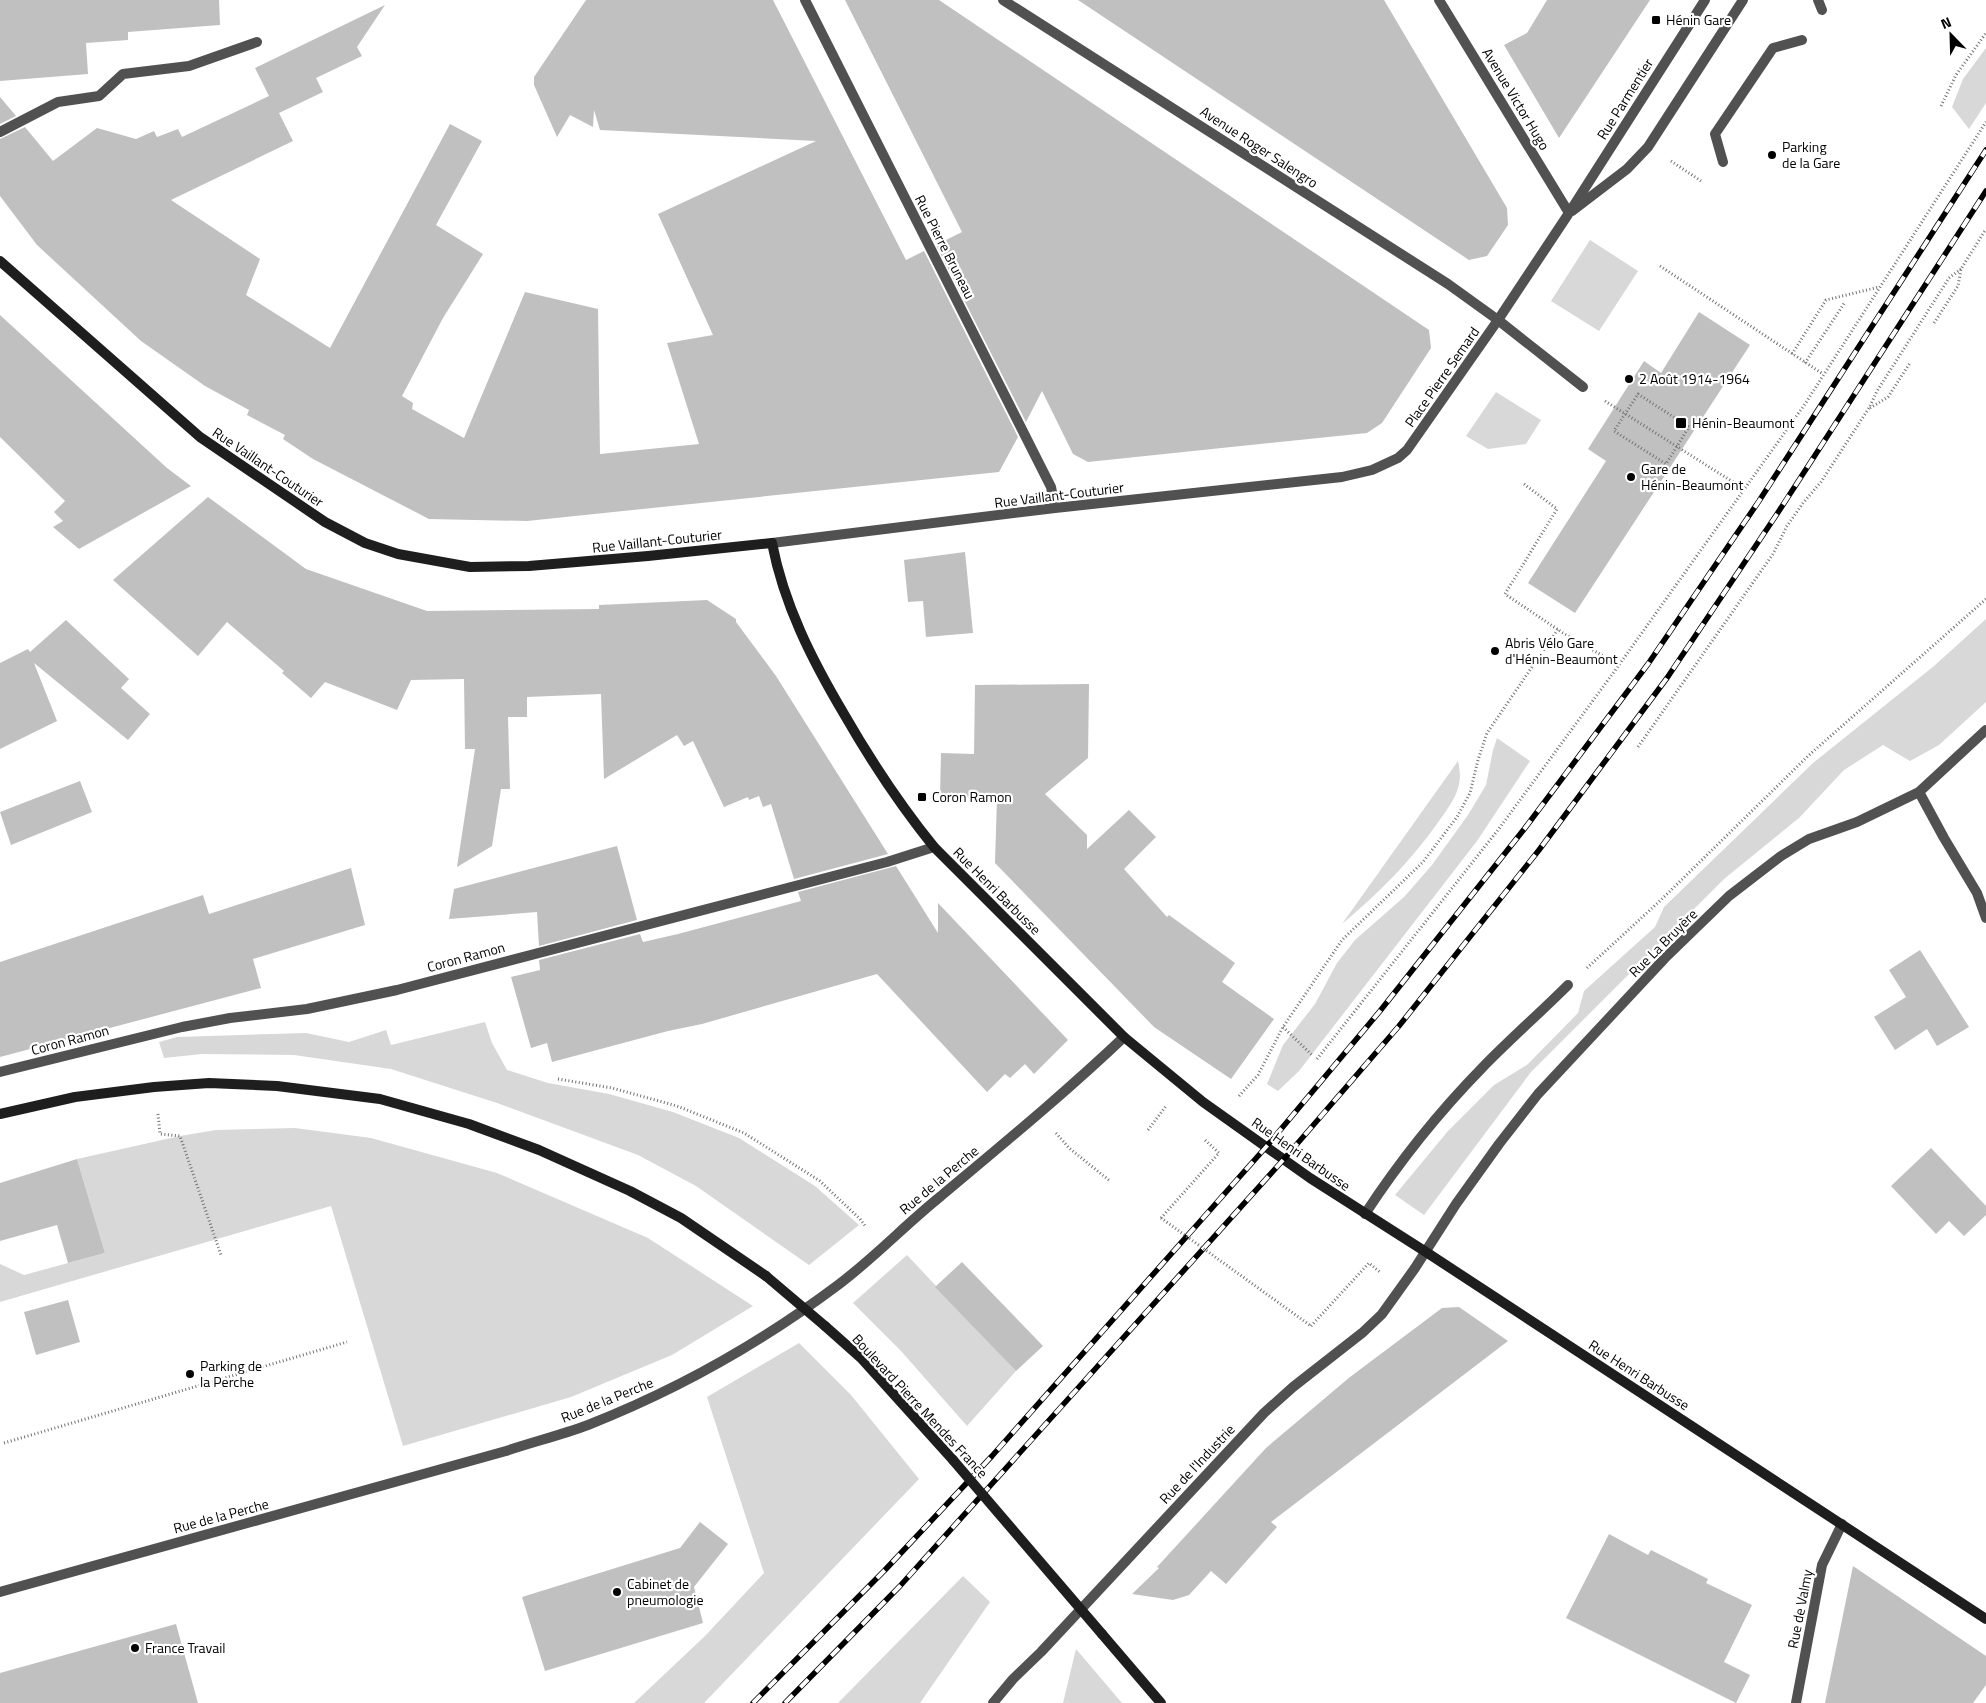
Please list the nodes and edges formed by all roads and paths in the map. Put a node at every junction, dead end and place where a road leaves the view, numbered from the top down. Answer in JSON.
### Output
{"nodes":[{"id":1,"x":805,"y":0,"type":"edge"},
{"id":2,"x":1003,"y":0,"type":"edge"},
{"id":3,"x":1439,"y":0,"type":"edge"},
{"id":4,"x":1705,"y":0,"type":"edge"},
{"id":5,"x":1743,"y":0,"type":"edge"},
{"id":6,"x":1818,"y":0,"type":"edge"},
{"id":7,"x":1822,"y":10,"type":"dead end"},
{"id":8,"x":1986,"y":34,"type":"edge"},
{"id":9,"x":1802,"y":40,"type":"dead end"},
{"id":10,"x":257,"y":42,"type":"dead end"},
{"id":11,"x":1941,"y":106,"type":"dead end"},
{"id":12,"x":1986,"y":122,"type":"edge"},
{"id":13,"x":0,"y":132,"type":"edge"},
{"id":14,"x":1723,"y":162,"type":"dead end"},
{"id":15,"x":1569,"y":213,"type":"junction"},
{"id":16,"x":1986,"y":229,"type":"edge"},
{"id":17,"x":0,"y":261,"type":"edge"},
{"id":18,"x":1660,"y":266,"type":"dead end"},
{"id":19,"x":1961,"y":269,"type":"junction"},
{"id":20,"x":1879,"y":287,"type":"junction"},
{"id":21,"x":1845,"y":302,"type":"dead end"},
{"id":22,"x":1498,"y":320,"type":"junction"},
{"id":23,"x":1934,"y":323,"type":"dead end"},
{"id":24,"x":1792,"y":354,"type":"junction"},
{"id":25,"x":1805,"y":363,"type":"junction"},
{"id":26,"x":1910,"y":363,"type":"dead end"},
{"id":27,"x":1823,"y":374,"type":"junction"},
{"id":28,"x":1583,"y":387,"type":"dead end"},
{"id":29,"x":1615,"y":407,"type":"dead end"},
{"id":30,"x":1869,"y":408,"type":"junction"},
{"id":31,"x":1626,"y":414,"type":"junction"},
{"id":32,"x":1676,"y":446,"type":"junction"},
{"id":33,"x":1407,"y":450,"type":"joint"},
{"id":34,"x":1524,"y":484,"type":"dead end"},
{"id":35,"x":1744,"y":489,"type":"junction"},
{"id":36,"x":1055,"y":508,"type":"junction"},
{"id":37,"x":772,"y":543,"type":"junction"},
{"id":38,"x":1986,"y":599,"type":"edge"},
{"id":39,"x":1558,"y":629,"type":"junction"},
{"id":40,"x":1619,"y":665,"type":"junction"},
{"id":41,"x":1986,"y":730,"type":"edge"},
{"id":42,"x":1638,"y":747,"type":"dead end"},
{"id":43,"x":1919,"y":792,"type":"junction"},
{"id":44,"x":934,"y":847,"type":"junction"},
{"id":45,"x":1986,"y":918,"type":"edge"},
{"id":46,"x":1568,"y":985,"type":"joint"},
{"id":47,"x":1283,"y":1027,"type":"junction"},
{"id":48,"x":1124,"y":1037,"type":"junction"},
{"id":49,"x":1312,"y":1055,"type":"dead end"},
{"id":50,"x":1318,"y":1059,"type":"dead end"},
{"id":51,"x":0,"y":1072,"type":"edge"},
{"id":52,"x":558,"y":1080,"type":"dead end"},
{"id":53,"x":154,"y":1087,"type":"junction"},
{"id":54,"x":1166,"y":1106,"type":"dead end"},
{"id":55,"x":0,"y":1114,"type":"edge"},
{"id":56,"x":1040,"y":1114,"type":"junction"},
{"id":57,"x":1222,"y":1115,"type":"junction"},
{"id":58,"x":1148,"y":1130,"type":"dead end"},
{"id":59,"x":1203,"y":1138,"type":"dead end"},
{"id":60,"x":1110,"y":1181,"type":"dead end"},
{"id":61,"x":1365,"y":1214,"type":"junction"},
{"id":62,"x":881,"y":1248,"type":"junction"},
{"id":63,"x":1426,"y":1252,"type":"junction"},
{"id":64,"x":221,"y":1255,"type":"dead end"},
{"id":65,"x":1370,"y":1264,"type":"dead end"},
{"id":66,"x":347,"y":1342,"type":"dead end"},
{"id":67,"x":4,"y":1443,"type":"dead end"},
{"id":68,"x":1842,"y":1524,"type":"junction"},
{"id":69,"x":0,"y":1592,"type":"edge"},
{"id":70,"x":1986,"y":1619,"type":"edge"},
{"id":71,"x":993,"y":1703,"type":"edge"},
{"id":72,"x":1161,"y":1703,"type":"edge"},
{"id":73,"x":1796,"y":1703,"type":"edge"}],
"edges":[{"from":1,"to":36,"type":"street","name":"Rue Pierre Bruneau"},
{"from":2,"to":22,"type":"street","name":"Avenue Roger Salengro"},
{"from":3,"to":15,"type":"street","name":"Avenue Victor Hugo"},
{"from":4,"to":15,"type":"street","name":"Rue Parmentier"},
{"from":5,"to":15,"type":"street"},
{"from":6,"to":7,"type":"street"},
{"from":8,"to":11,"type":"path"},
{"from":9,"to":14,"type":"street"},
{"from":10,"to":13,"type":"street"},
{"from":12,"to":20,"type":"path"},
{"from":15,"to":22,"type":"street","name":"Place Pierre Semard"},
{"from":16,"to":19,"type":"path"},
{"from":17,"to":37,"type":"street","name":"Rue Vaillant-Couturier"},
{"from":18,"to":24,"type":"path"},
{"from":19,"to":23,"type":"path"},
{"from":19,"to":30,"type":"path"},
{"from":20,"to":24,"type":"path"},
{"from":20,"to":27,"type":"path"},
{"from":21,"to":25,"type":"path"},
{"from":22,"to":28,"type":"street","name":"Place Pierre Semard"},
{"from":22,"to":33,"type":"street","name":"Place Pierre Semard"},
{"from":24,"to":25,"type":"path"},
{"from":25,"to":27,"type":"path"},
{"from":26,"to":30,"type":"path"},
{"from":27,"to":35,"type":"path"},
{"from":29,"to":31,"type":"path"},
{"from":30,"to":42,"type":"path"},
{"from":31,"to":32,"type":"path"},
{"from":31,"to":32,"type":"path"},
{"from":31,"to":32,"type":"path"},
{"from":32,"to":35,"type":"path"},
{"from":33,"to":36,"type":"street","name":"Rue Vaillant-Couturier"},
{"from":34,"to":39,"type":"path"},
{"from":35,"to":40,"type":"path"},
{"from":36,"to":37,"type":"street","name":"Rue Vaillant-Couturier"},
{"from":37,"to":44,"type":"street","name":"Rue Henri Barbusse"},
{"from":38,"to":46,"type":"path"},
{"from":39,"to":40,"type":"path"},
{"from":39,"to":47,"type":"path"},
{"from":40,"to":50,"type":"path"},
{"from":41,"to":43,"type":"street","name":"Rue La Bruyère"},
{"from":43,"to":45,"type":"street"},
{"from":43,"to":63,"type":"street","name":"Rue La Bruyère"},
{"from":44,"to":48,"type":"street","name":"Rue Henri Barbusse"},
{"from":44,"to":51,"type":"street","name":"Coron Ramon"},
{"from":46,"to":61,"type":"street"},
{"from":47,"to":49,"type":"path"},
{"from":47,"to":57,"type":"path"},
{"from":48,"to":56,"type":"street","name":"Rue de la Perche"},
{"from":48,"to":57,"type":"street","name":"Rue Henri Barbusse"},
{"from":52,"to":62,"type":"path"},
{"from":53,"to":55,"type":"street","name":"Boulevard Pierre Mendes France"},
{"from":53,"to":64,"type":"path"},
{"from":53,"to":72,"type":"street","name":"Boulevard Pierre Mendes France","bridge":true},
{"from":54,"to":58,"type":"path"},
{"from":56,"to":60,"type":"path"},
{"from":56,"to":62,"type":"street","name":"Rue de la Perche"},
{"from":57,"to":61,"type":"street","name":"Rue Henri Barbusse"},
{"from":59,"to":65,"type":"path","bridge":true},
{"from":61,"to":63,"type":"street","name":"Rue Henri Barbusse"},
{"from":62,"to":69,"type":"street","name":"Rue de la Perche"},
{"from":63,"to":68,"type":"street","name":"Rue Henri Barbusse"},
{"from":63,"to":71,"type":"street","name":"Rue de l'Industrie"},
{"from":66,"to":67,"type":"path"},
{"from":68,"to":70,"type":"street","name":"Rue Henri Barbusse"},
{"from":68,"to":73,"type":"street","name":"Rue de Valmy"}]}
